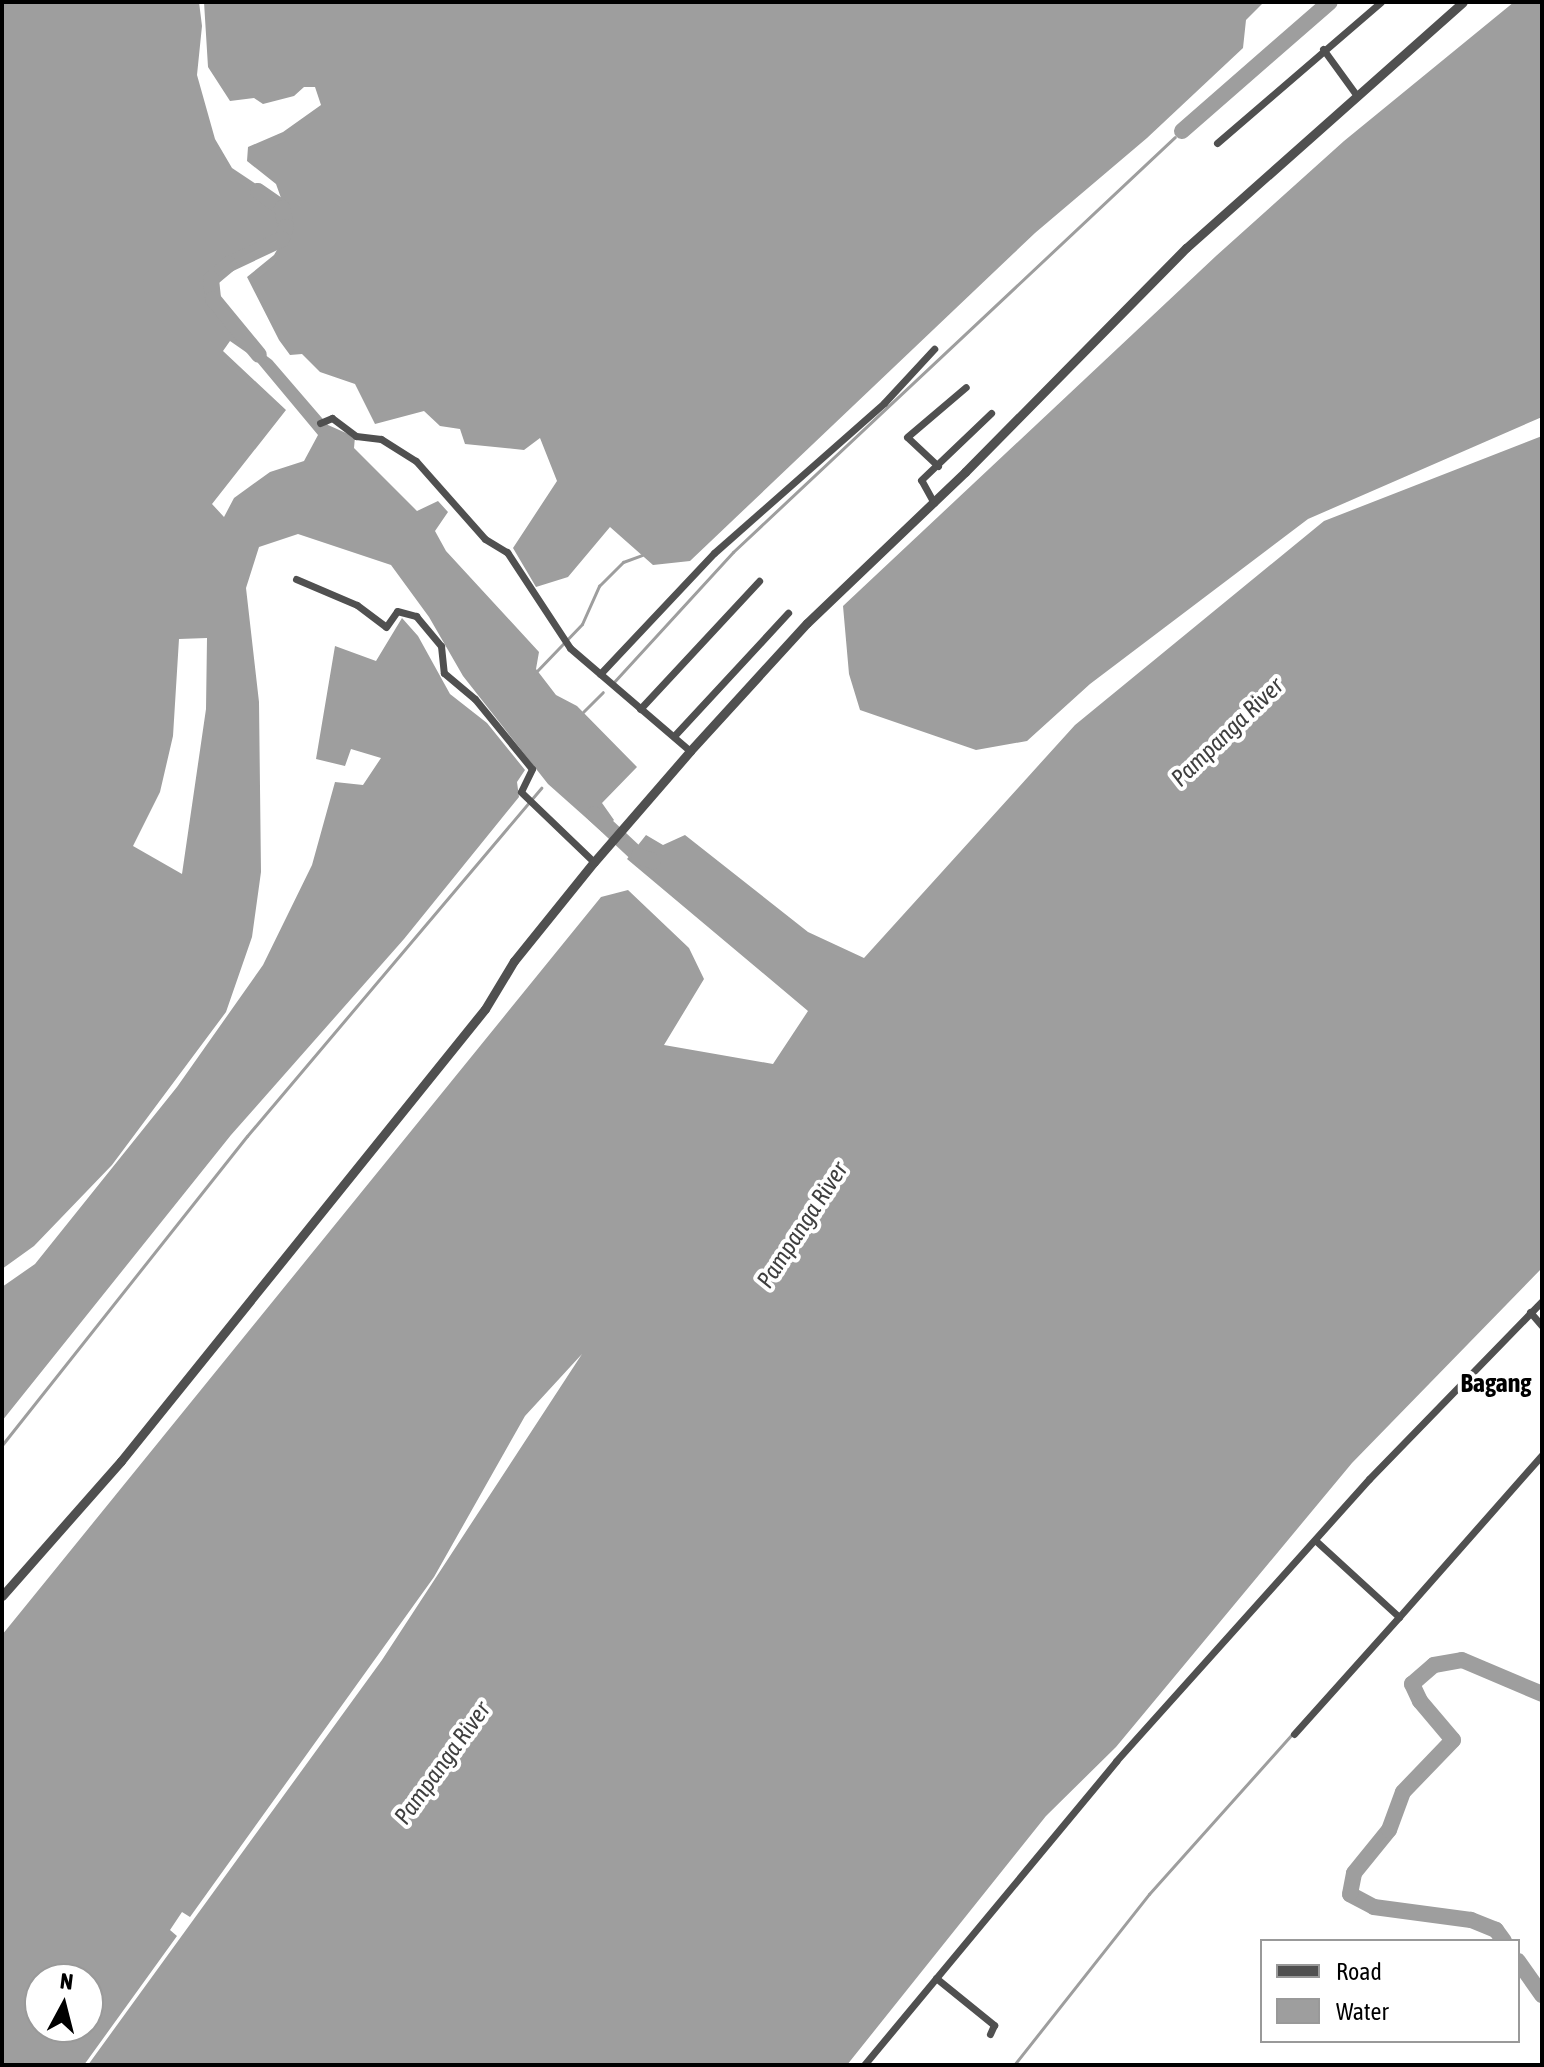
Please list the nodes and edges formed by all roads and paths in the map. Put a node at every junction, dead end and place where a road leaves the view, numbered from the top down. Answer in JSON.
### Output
{"nodes":[{"id":1,"x":1381,"y":2,"type":"edge"},
{"id":2,"x":1463,"y":2,"type":"edge"},
{"id":3,"x":1323,"y":49,"type":"junction"},
{"id":4,"x":1355,"y":93,"type":"junction"},
{"id":5,"x":1217,"y":143,"type":"dead end"},
{"id":6,"x":934,"y":349,"type":"dead end"},
{"id":7,"x":966,"y":387,"type":"dead end"},
{"id":8,"x":991,"y":413,"type":"dead end"},
{"id":9,"x":323,"y":420,"type":"dead end"},
{"id":10,"x":938,"y":466,"type":"junction"},
{"id":11,"x":934,"y":503,"type":"junction"},
{"id":12,"x":296,"y":579,"type":"dead end"},
{"id":13,"x":759,"y":581,"type":"dead end"},
{"id":14,"x":788,"y":613,"type":"dead end"},
{"id":15,"x":600,"y":674,"type":"junction"},
{"id":16,"x":640,"y":709,"type":"junction"},
{"id":17,"x":674,"y":736,"type":"junction"},
{"id":18,"x":690,"y":751,"type":"junction"},
{"id":19,"x":594,"y":862,"type":"junction"},
{"id":20,"x":1542,"y":1301,"type":"edge"},
{"id":21,"x":1530,"y":1312,"type":"junction"},
{"id":22,"x":1542,"y":1326,"type":"edge"},
{"id":23,"x":1542,"y":1455,"type":"edge"},
{"id":24,"x":1315,"y":1540,"type":"junction"},
{"id":25,"x":2,"y":1596,"type":"edge"},
{"id":26,"x":1394,"y":1614,"type":"junction"},
{"id":27,"x":1294,"y":1734,"type":"dead end"},
{"id":28,"x":936,"y":1978,"type":"junction"},
{"id":29,"x":990,"y":2034,"type":"dead end"},
{"id":30,"x":864,"y":2065,"type":"edge"}],
"edges":[{"from":1,"to":3,"type":"street"},
{"from":2,"to":4,"type":"street"},
{"from":3,"to":4,"type":"street"},
{"from":3,"to":5,"type":"street"},
{"from":4,"to":11,"type":"street"},
{"from":6,"to":15,"type":"street"},
{"from":7,"to":10,"type":"street"},
{"from":8,"to":10,"type":"street"},
{"from":9,"to":15,"type":"street"},
{"from":10,"to":11,"type":"street"},
{"from":11,"to":18,"type":"street"},
{"from":12,"to":19,"type":"street"},
{"from":13,"to":16,"type":"street"},
{"from":14,"to":17,"type":"street"},
{"from":15,"to":16,"type":"street"},
{"from":16,"to":17,"type":"street"},
{"from":17,"to":18,"type":"street"},
{"from":18,"to":19,"type":"street"},
{"from":19,"to":25,"type":"street"},
{"from":20,"to":21,"type":"street"},
{"from":21,"to":22,"type":"street"},
{"from":21,"to":24,"type":"street"},
{"from":23,"to":26,"type":"street"},
{"from":24,"to":26,"type":"street"},
{"from":24,"to":28,"type":"street"},
{"from":26,"to":27,"type":"street"},
{"from":28,"to":29,"type":"street"},
{"from":28,"to":30,"type":"street"}]}
